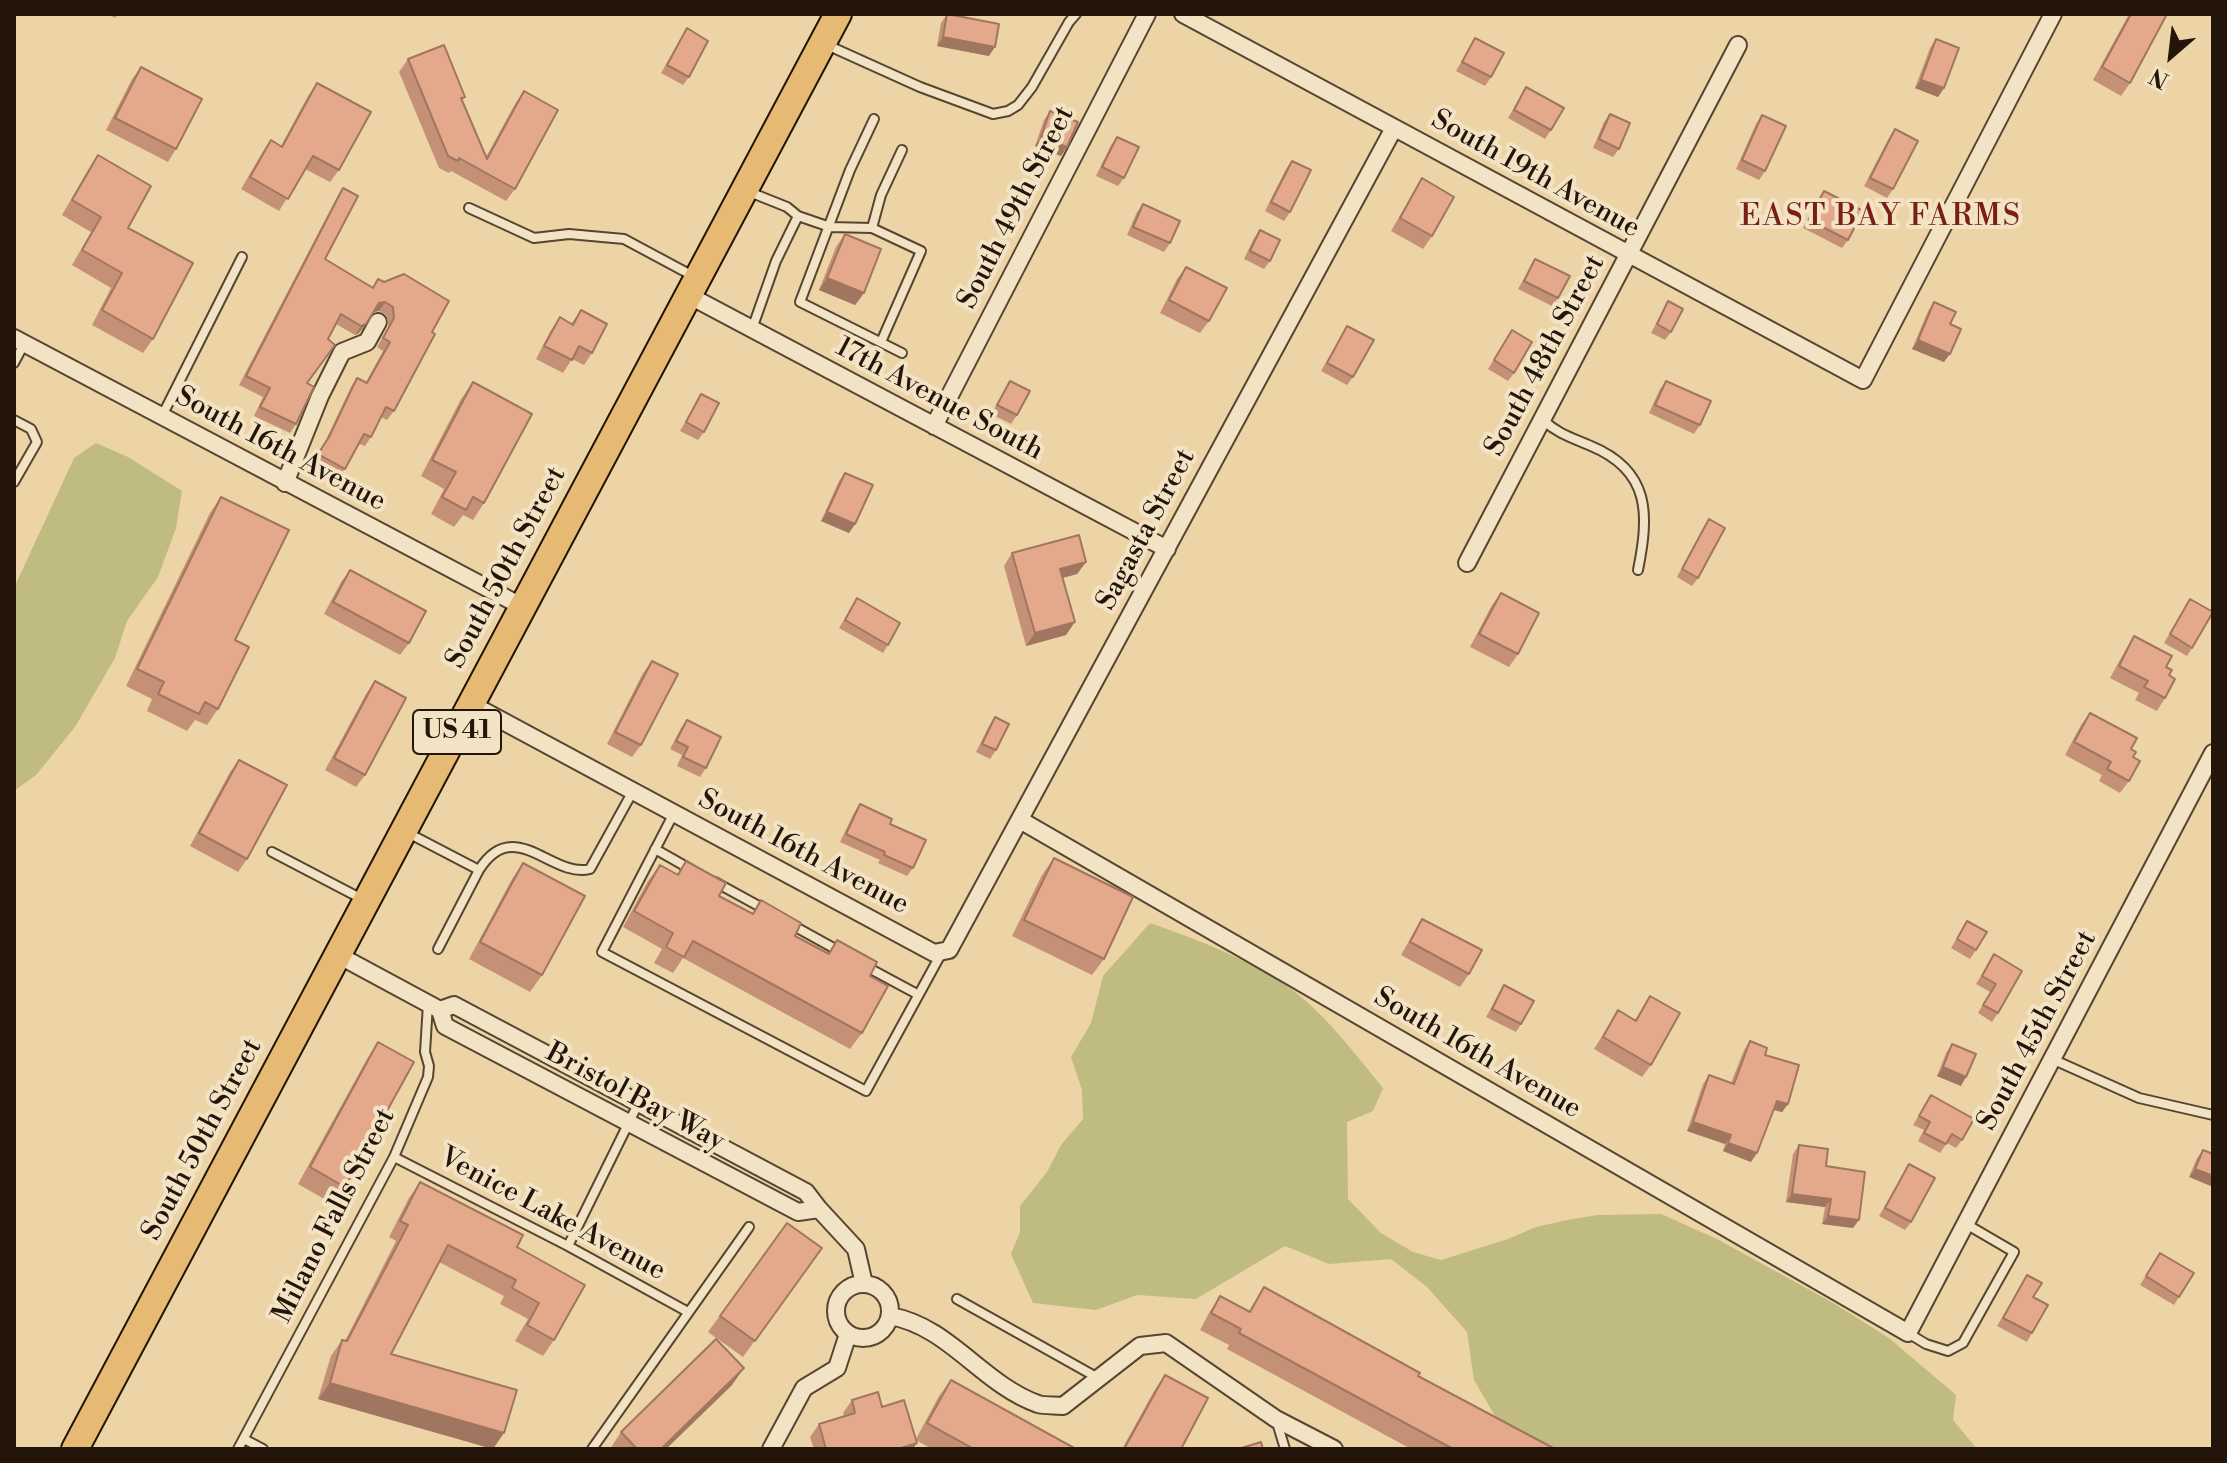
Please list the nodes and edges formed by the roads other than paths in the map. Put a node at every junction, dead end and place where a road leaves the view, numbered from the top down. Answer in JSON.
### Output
{"nodes":[{"id":1,"x":838,"y":14,"type":"edge"},
{"id":2,"x":1076,"y":14,"type":"edge"},
{"id":3,"x":1183,"y":14,"type":"edge"},
{"id":4,"x":2053,"y":14,"type":"edge"},
{"id":5,"x":1140,"y":16,"type":"edge"},
{"id":6,"x":823,"y":42,"type":"junction"},
{"id":7,"x":1738,"y":45,"type":"dead end"},
{"id":8,"x":874,"y":119,"type":"dead end"},
{"id":9,"x":1394,"y":128,"type":"junction"},
{"id":10,"x":902,"y":150,"type":"dead end"},
{"id":11,"x":744,"y":189,"type":"junction"},
{"id":12,"x":469,"y":208,"type":"dead end"},
{"id":13,"x":798,"y":216,"type":"junction"},
{"id":14,"x":830,"y":227,"type":"junction"},
{"id":15,"x":872,"y":228,"type":"junction"},
{"id":16,"x":1628,"y":255,"type":"junction"},
{"id":17,"x":242,"y":257,"type":"dead end"},
{"id":18,"x":693,"y":286,"type":"junction"},
{"id":19,"x":378,"y":322,"type":"dead end"},
{"id":20,"x":752,"y":329,"type":"junction"},
{"id":21,"x":19,"y":341,"type":"edge"},
{"id":22,"x":881,"y":342,"type":"junction"},
{"id":23,"x":902,"y":353,"type":"dead end"},
{"id":24,"x":14,"y":363,"type":"edge"},
{"id":25,"x":162,"y":417,"type":"junction"},
{"id":26,"x":1542,"y":419,"type":"junction"},
{"id":27,"x":14,"y":420,"type":"edge"},
{"id":28,"x":934,"y":426,"type":"junction"},
{"id":29,"x":14,"y":482,"type":"edge"},
{"id":30,"x":285,"y":483,"type":"junction"},
{"id":31,"x":1167,"y":549,"type":"junction"},
{"id":32,"x":1467,"y":563,"type":"dead end"},
{"id":33,"x":1638,"y":570,"type":"dead end"},
{"id":34,"x":523,"y":607,"type":"junction"},
{"id":35,"x":471,"y":704,"type":"junction"},
{"id":36,"x":2213,"y":753,"type":"edge"},
{"id":37,"x":633,"y":791,"type":"junction"},
{"id":38,"x":674,"y":813,"type":"junction"},
{"id":39,"x":1020,"y":820,"type":"junction"},
{"id":40,"x":404,"y":831,"type":"junction"},
{"id":41,"x":655,"y":849,"type":"junction"},
{"id":42,"x":272,"y":852,"type":"dead end"},
{"id":43,"x":479,"y":870,"type":"junction"},
{"id":44,"x":696,"y":872,"type":"edge"},
{"id":45,"x":710,"y":879,"type":"edge"},
{"id":46,"x":366,"y":902,"type":"junction"},
{"id":47,"x":438,"y":949,"type":"dead end"},
{"id":48,"x":941,"y":953,"type":"junction"},
{"id":49,"x":338,"y":955,"type":"junction"},
{"id":50,"x":848,"y":956,"type":"edge"},
{"id":51,"x":862,"y":964,"type":"edge"},
{"id":52,"x":917,"y":994,"type":"junction"},
{"id":53,"x":434,"y":1006,"type":"junction"},
{"id":54,"x":2052,"y":1059,"type":"junction"},
{"id":55,"x":638,"y":1104,"type":"junction"},
{"id":56,"x":2213,"y":1115,"type":"edge"},
{"id":57,"x":629,"y":1123,"type":"junction"},
{"id":58,"x":394,"y":1157,"type":"junction"},
{"id":59,"x":819,"y":1209,"type":"junction"},
{"id":60,"x":1966,"y":1224,"type":"junction"},
{"id":61,"x":749,"y":1227,"type":"dead end"},
{"id":62,"x":568,"y":1246,"type":"junction"},
{"id":63,"x":864,"y":1284,"type":"junction"},
{"id":64,"x":957,"y":1299,"type":"dead end"},
{"id":65,"x":688,"y":1312,"type":"junction"},
{"id":66,"x":890,"y":1316,"type":"junction"},
{"id":67,"x":1908,"y":1333,"type":"junction"},
{"id":68,"x":848,"y":1334,"type":"junction"},
{"id":69,"x":1098,"y":1378,"type":"junction"},
{"id":70,"x":1276,"y":1419,"type":"junction"},
{"id":71,"x":244,"y":1439,"type":"junction"},
{"id":72,"x":75,"y":1449,"type":"edge"},
{"id":73,"x":238,"y":1449,"type":"edge"},
{"id":74,"x":263,"y":1449,"type":"edge"},
{"id":75,"x":592,"y":1449,"type":"edge"},
{"id":76,"x":771,"y":1449,"type":"edge"},
{"id":77,"x":1285,"y":1449,"type":"edge"},
{"id":78,"x":1334,"y":1449,"type":"edge"}],
"edges":[{"from":1,"to":6,"type":"main road","name":"South 50th Street","number":"US 41"},
{"from":2,"to":6,"type":"lane"},
{"from":3,"to":9,"type":"street","name":"South 19th Avenue"},
{"from":4,"to":16,"type":"street","name":"South 19th Avenue"},
{"from":5,"to":28,"type":"street","name":"South 49th Street"},
{"from":6,"to":11,"type":"main road","name":"South 50th Street","number":"US 41"},
{"from":7,"to":16,"type":"street","name":"South 48th Street"},
{"from":8,"to":14,"type":"lane"},
{"from":9,"to":16,"type":"street","name":"South 19th Avenue"},
{"from":9,"to":31,"type":"street","name":"Sagasta Street"},
{"from":10,"to":15,"type":"lane"},
{"from":11,"to":13,"type":"lane"},
{"from":11,"to":18,"type":"main road","name":"South 50th Street","number":"US 41"},
{"from":12,"to":18,"type":"lane"},
{"from":13,"to":14,"type":"lane"},
{"from":13,"to":20,"type":"lane"},
{"from":14,"to":15,"type":"lane"},
{"from":14,"to":22,"type":"lane"},
{"from":15,"to":22,"type":"lane"},
{"from":16,"to":26,"type":"street","name":"South 48th Street"},
{"from":17,"to":25,"type":"lane"},
{"from":18,"to":20,"type":"street","name":"17th Avenue South"},
{"from":18,"to":34,"type":"main road","name":"South 50th Street","number":"US 41"},
{"from":19,"to":30,"type":"street"},
{"from":20,"to":28,"type":"street","name":"17th Avenue South"},
{"from":21,"to":24,"type":"lane"},
{"from":21,"to":25,"type":"street","name":"South 16th Avenue"},
{"from":22,"to":23,"type":"lane"},
{"from":25,"to":30,"type":"street","name":"South 16th Avenue"},
{"from":26,"to":32,"type":"street","name":"South 48th Street"},
{"from":26,"to":33,"type":"lane"},
{"from":27,"to":29,"type":"lane"},
{"from":28,"to":31,"type":"street","name":"17th Avenue South"},
{"from":30,"to":34,"type":"street","name":"South 16th Avenue"},
{"from":31,"to":39,"type":"street","name":"Sagasta Street"},
{"from":34,"to":35,"type":"main road","name":"South 50th Street","number":"US 41"},
{"from":35,"to":37,"type":"street","name":"South 16th Avenue"},
{"from":35,"to":40,"type":"main road","name":"South 50th Street","number":"US 41"},
{"from":36,"to":54,"type":"street","name":"South 45th Street"},
{"from":37,"to":38,"type":"street","name":"South 16th Avenue"},
{"from":37,"to":43,"type":"lane"},
{"from":38,"to":41,"type":"lane"},
{"from":38,"to":48,"type":"street","name":"South 16th Avenue"},
{"from":39,"to":48,"type":"street","name":"Sagasta Street"},
{"from":39,"to":67,"type":"street","name":"South 16th Avenue"},
{"from":40,"to":43,"type":"lane"},
{"from":40,"to":46,"type":"main road","name":"South 50th Street","number":"US 41"},
{"from":41,"to":44,"type":"lane"},
{"from":41,"to":52,"type":"lane"},
{"from":42,"to":46,"type":"lane"},
{"from":43,"to":47,"type":"lane"},
{"from":45,"to":50,"type":"lane"},
{"from":46,"to":49,"type":"main road","name":"South 50th Street","number":"US 41"},
{"from":48,"to":52,"type":"lane"},
{"from":49,"to":53,"type":"street","name":"Bristol Bay Way"},
{"from":49,"to":72,"type":"main road","name":"South 50th Street","number":"US 41"},
{"from":51,"to":52,"type":"lane"},
{"from":53,"to":55,"type":"street","name":"Bristol Bay Way"},
{"from":53,"to":57,"type":"street","name":"Bristol Bay Way"},
{"from":53,"to":58,"type":"lane","name":"Milano Falls Street"},
{"from":54,"to":56,"type":"lane"},
{"from":54,"to":60,"type":"street","name":"South 45th Street"},
{"from":55,"to":57,"type":"lane"},
{"from":55,"to":59,"type":"street","name":"Bristol Bay Way"},
{"from":57,"to":59,"type":"street","name":"Bristol Bay Way"},
{"from":57,"to":62,"type":"lane"},
{"from":58,"to":62,"type":"lane","name":"Venice Lake Avenue"},
{"from":58,"to":71,"type":"lane","name":"Milano Falls Street"},
{"from":59,"to":63,"type":"street","name":"Bristol Bay Way"},
{"from":60,"to":67,"type":"street","name":"South 45th Street"},
{"from":60,"to":67,"type":"lane"},
{"from":61,"to":65,"type":"lane"},
{"from":62,"to":65,"type":"lane","name":"Venice Lake Avenue"},
{"from":63,"to":66,"type":"street"},
{"from":63,"to":68,"type":"street"},
{"from":64,"to":69,"type":"lane"},
{"from":65,"to":75,"type":"lane"},
{"from":66,"to":68,"type":"street"},
{"from":66,"to":69,"type":"street"},
{"from":68,"to":76,"type":"street"},
{"from":69,"to":70,"type":"street"},
{"from":70,"to":77,"type":"lane"},
{"from":70,"to":78,"type":"street"},
{"from":71,"to":73,"type":"lane","name":"Milano Falls Street"},
{"from":71,"to":74,"type":"lane"}]}
